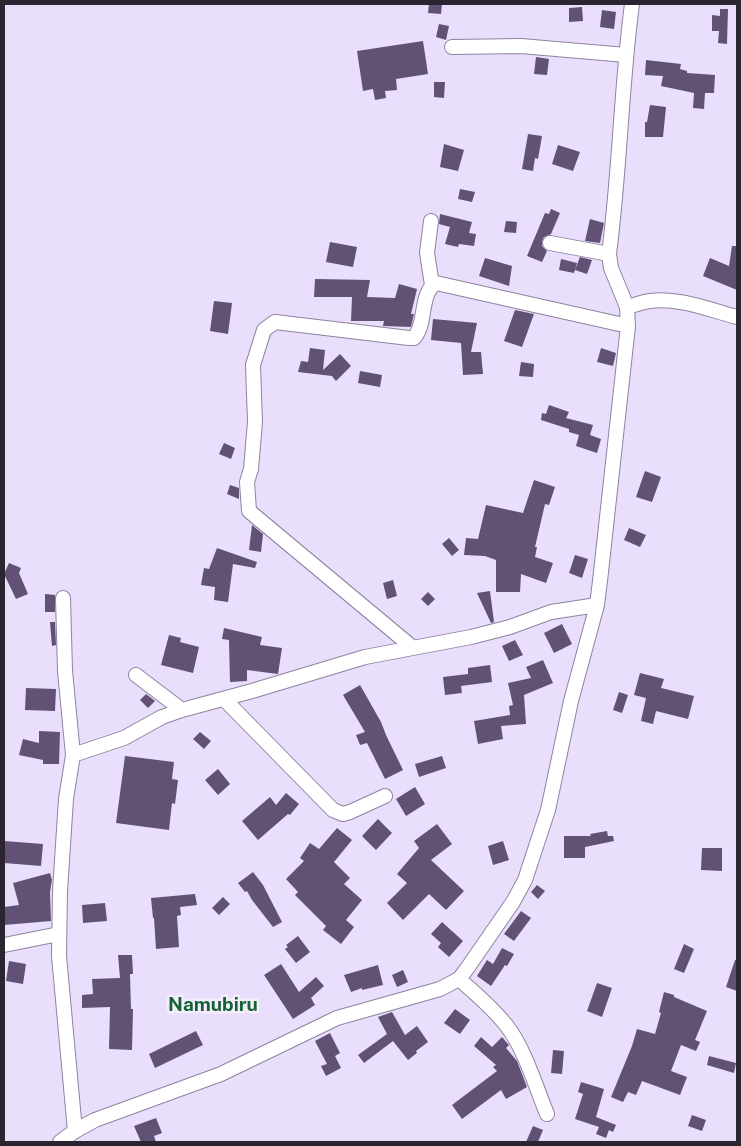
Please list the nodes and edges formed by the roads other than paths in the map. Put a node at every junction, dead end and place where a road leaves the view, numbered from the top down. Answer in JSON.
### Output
{"nodes":[{"id":1,"x":632,"y":4,"type":"edge"},
{"id":2,"x":452,"y":47,"type":"dead end"},
{"id":3,"x":626,"y":55,"type":"junction"},
{"id":4,"x":431,"y":221,"type":"dead end"},
{"id":5,"x":550,"y":243,"type":"dead end"},
{"id":6,"x":609,"y":254,"type":"junction"},
{"id":7,"x":432,"y":285,"type":"junction"},
{"id":8,"x":628,"y":307,"type":"junction"},
{"id":9,"x":737,"y":317,"type":"edge"},
{"id":10,"x":628,"y":326,"type":"junction"},
{"id":11,"x":63,"y":598,"type":"dead end"},
{"id":12,"x":596,"y":605,"type":"junction"},
{"id":13,"x":412,"y":647,"type":"junction"},
{"id":14,"x":136,"y":675,"type":"dead end"},
{"id":15,"x":224,"y":699,"type":"junction"},
{"id":16,"x":182,"y":710,"type":"junction"},
{"id":17,"x":73,"y":756,"type":"junction"},
{"id":18,"x":386,"y":796,"type":"dead end"},
{"id":19,"x":59,"y":934,"type":"junction"},
{"id":20,"x":4,"y":945,"type":"edge"},
{"id":21,"x":459,"y":979,"type":"junction"},
{"id":22,"x":547,"y":1114,"type":"dead end"},
{"id":23,"x":75,"y":1131,"type":"junction"},
{"id":24,"x":60,"y":1142,"type":"edge"}],
"edges":[{"from":1,"to":3,"type":"street"},
{"from":2,"to":3,"type":"street"},
{"from":3,"to":6,"type":"street"},
{"from":4,"to":7,"type":"street"},
{"from":5,"to":6,"type":"street"},
{"from":6,"to":8,"type":"street"},
{"from":7,"to":10,"type":"street"},
{"from":7,"to":13,"type":"street"},
{"from":8,"to":9,"type":"street"},
{"from":8,"to":10,"type":"street"},
{"from":10,"to":12,"type":"street"},
{"from":11,"to":17,"type":"street"},
{"from":12,"to":13,"type":"street"},
{"from":12,"to":21,"type":"street"},
{"from":13,"to":15,"type":"street"},
{"from":14,"to":16,"type":"street"},
{"from":15,"to":16,"type":"street"},
{"from":15,"to":18,"type":"street"},
{"from":16,"to":17,"type":"street"},
{"from":17,"to":19,"type":"street"},
{"from":19,"to":20,"type":"street"},
{"from":19,"to":23,"type":"street"},
{"from":21,"to":22,"type":"street"},
{"from":21,"to":23,"type":"street"},
{"from":23,"to":24,"type":"street"}]}
